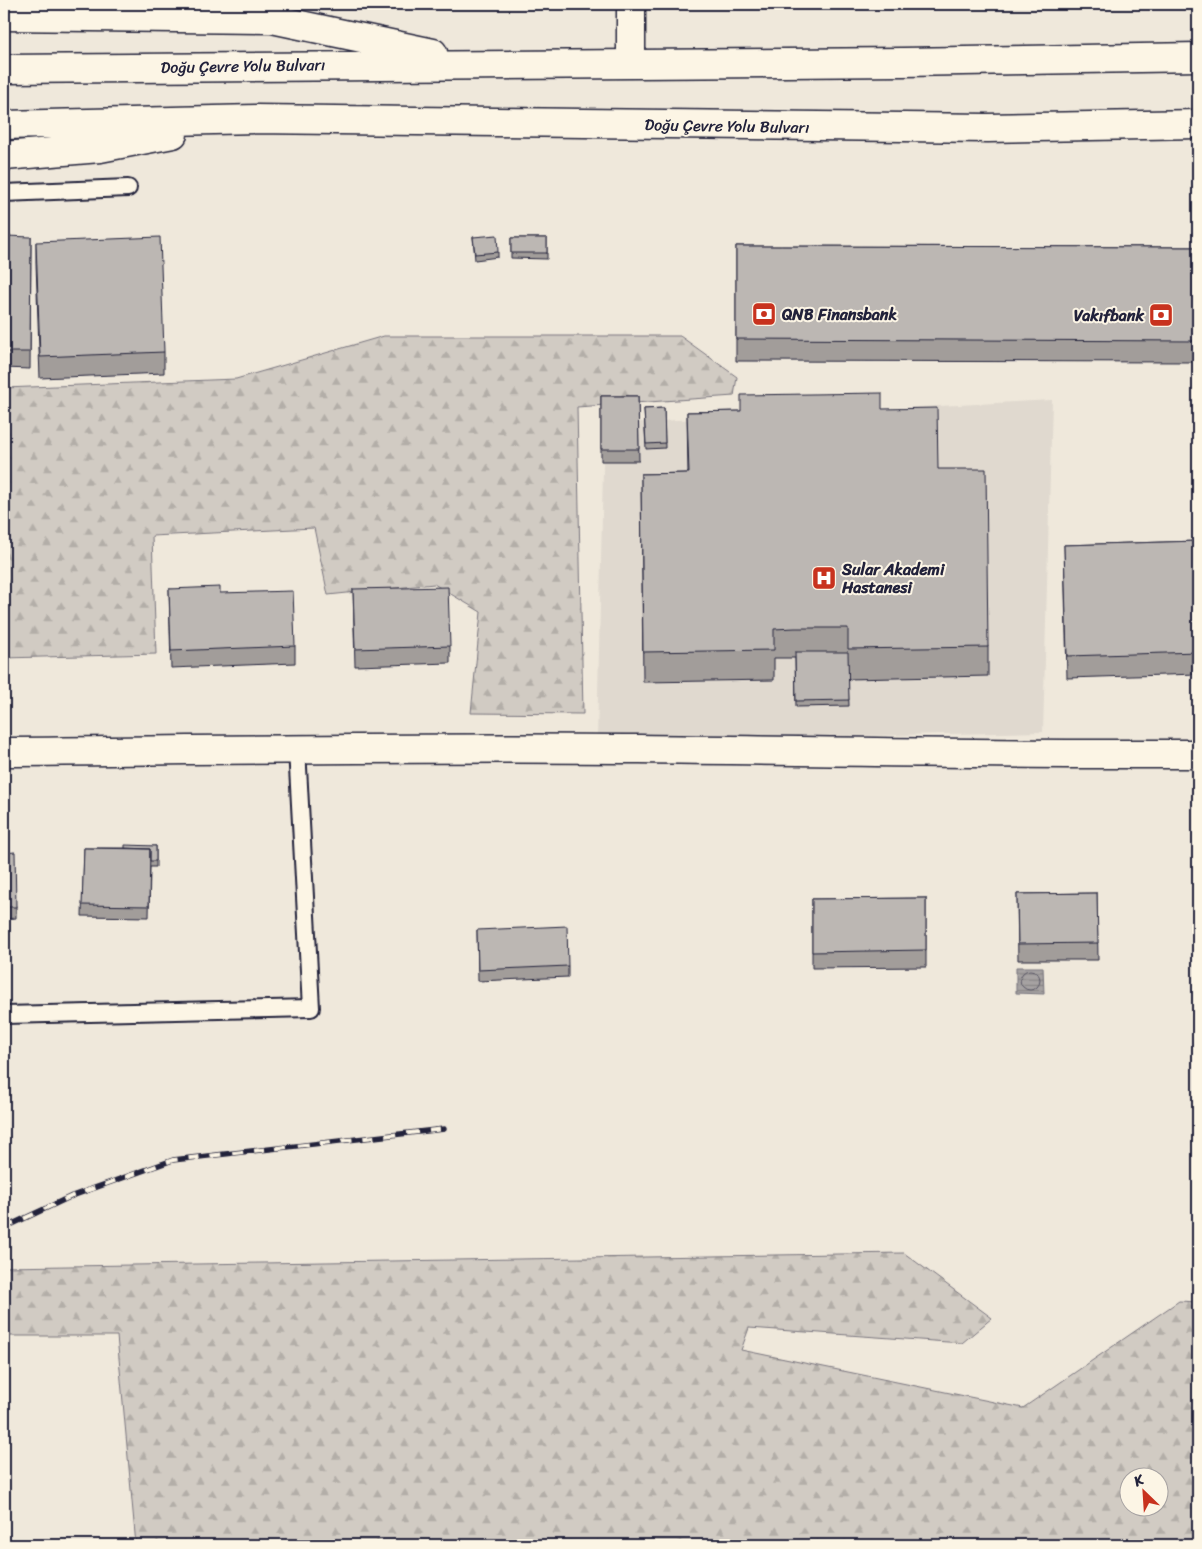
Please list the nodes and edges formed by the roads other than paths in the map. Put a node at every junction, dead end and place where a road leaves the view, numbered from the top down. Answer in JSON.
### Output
{"nodes":[{"id":1,"x":631,"y":4,"type":"edge"},
{"id":2,"x":272,"y":11,"type":"edge"},
{"id":3,"x":4,"y":16,"type":"edge"},
{"id":4,"x":1198,"y":57,"type":"edge"},
{"id":5,"x":630,"y":63,"type":"junction"},
{"id":6,"x":483,"y":64,"type":"junction"},
{"id":7,"x":4,"y":69,"type":"edge"},
{"id":8,"x":256,"y":119,"type":"junction"},
{"id":9,"x":1198,"y":124,"type":"edge"},
{"id":10,"x":4,"y":125,"type":"edge"},
{"id":11,"x":4,"y":156,"type":"edge"},
{"id":12,"x":128,"y":188,"type":"dead end"},
{"id":13,"x":4,"y":192,"type":"edge"},
{"id":14,"x":297,"y":749,"type":"junction"},
{"id":15,"x":4,"y":752,"type":"edge"},
{"id":16,"x":1198,"y":754,"type":"edge"},
{"id":17,"x":4,"y":1015,"type":"edge"}],
"edges":[{"from":1,"to":5,"type":"main road"},
{"from":2,"to":3,"type":"main road","name":"Doğu Çevre Yolu Bulvarı"},
{"from":2,"to":6,"type":"main road","name":"Doğu Çevre Yolu Bulvarı"},
{"from":4,"to":5,"type":"main road","name":"Doğu Çevre Yolu Bulvarı"},
{"from":5,"to":6,"type":"main road","name":"Doğu Çevre Yolu Bulvarı"},
{"from":6,"to":7,"type":"main road","name":"Doğu Çevre Yolu Bulvarı"},
{"from":8,"to":9,"type":"main road","name":"Doğu Çevre Yolu Bulvarı"},
{"from":8,"to":10,"type":"main road","name":"Doğu Çevre Yolu Bulvarı"},
{"from":8,"to":11,"type":"main road","name":"Doğu Çevre Yolu Bulvarı"},
{"from":12,"to":13,"type":"lane"},
{"from":14,"to":15,"type":"main road"},
{"from":14,"to":16,"type":"main road"},
{"from":14,"to":17,"type":"lane"}]}
